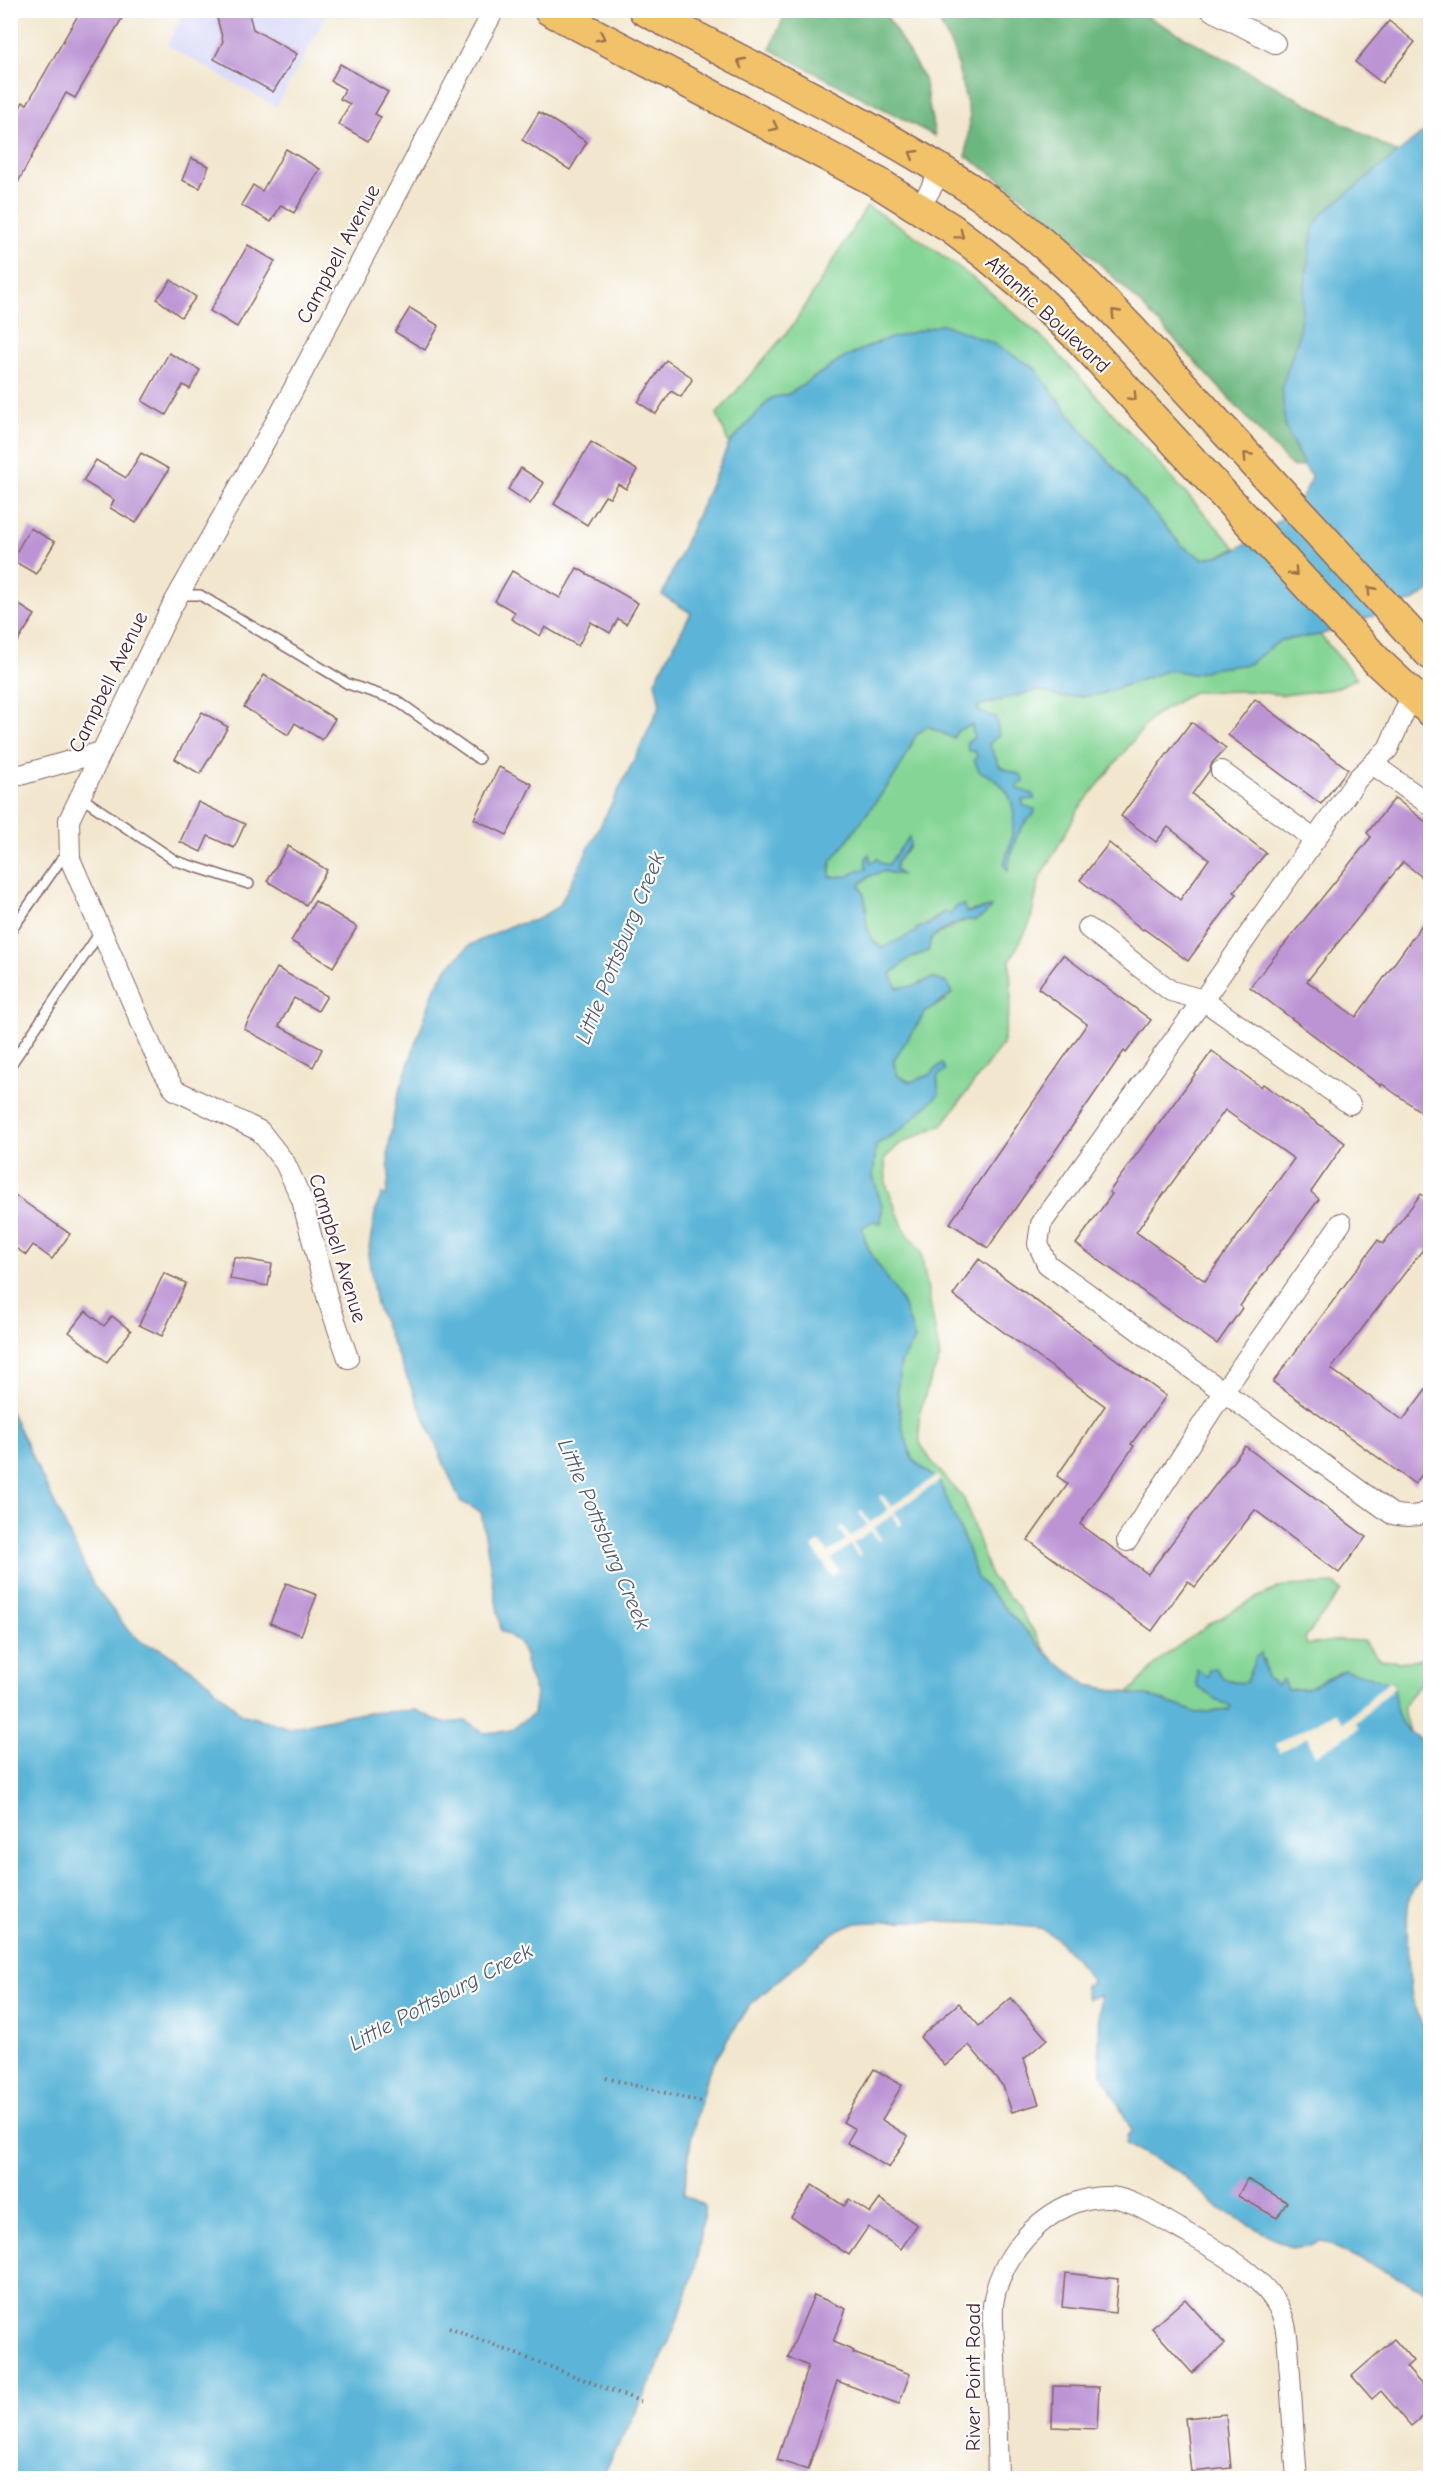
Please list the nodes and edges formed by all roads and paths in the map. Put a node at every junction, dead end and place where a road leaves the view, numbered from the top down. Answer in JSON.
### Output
{"nodes":[{"id":1,"x":494,"y":10,"type":"edge"},
{"id":2,"x":549,"y":10,"type":"edge"},
{"id":3,"x":644,"y":10,"type":"edge"},
{"id":4,"x":1211,"y":10,"type":"edge"},
{"id":5,"x":1275,"y":43,"type":"dead end"},
{"id":6,"x":941,"y":171,"type":"junction"},
{"id":7,"x":919,"y":208,"type":"junction"},
{"id":8,"x":178,"y":595,"type":"junction"},
{"id":9,"x":1420,"y":643,"type":"edge"},
{"id":10,"x":1421,"y":702,"type":"edge"},
{"id":11,"x":101,"y":752,"type":"junction"},
{"id":12,"x":479,"y":759,"type":"dead end"},
{"id":13,"x":1374,"y":765,"type":"junction"},
{"id":14,"x":1221,"y":771,"type":"dead end"},
{"id":15,"x":10,"y":778,"type":"edge"},
{"id":16,"x":80,"y":796,"type":"junction"},
{"id":17,"x":1431,"y":806,"type":"edge"},
{"id":18,"x":1315,"y":840,"type":"junction"},
{"id":19,"x":70,"y":847,"type":"junction"},
{"id":20,"x":249,"y":884,"type":"dead end"},
{"id":21,"x":1088,"y":928,"type":"dead end"},
{"id":22,"x":101,"y":930,"type":"junction"},
{"id":23,"x":10,"y":932,"type":"edge"},
{"id":24,"x":1203,"y":1000,"type":"junction"},
{"id":25,"x":10,"y":1066,"type":"edge"},
{"id":26,"x":1350,"y":1104,"type":"dead end"},
{"id":27,"x":1341,"y":1223,"type":"dead end"},
{"id":28,"x":348,"y":1358,"type":"dead end"},
{"id":29,"x":1224,"y":1391,"type":"junction"},
{"id":30,"x":1431,"y":1511,"type":"edge"},
{"id":31,"x":1127,"y":1541,"type":"dead end"},
{"id":32,"x":606,"y":2078,"type":"dead end"},
{"id":33,"x":700,"y":2102,"type":"dead end"},
{"id":34,"x":449,"y":2328,"type":"dead end"},
{"id":35,"x":642,"y":2402,"type":"dead end"},
{"id":36,"x":998,"y":2478,"type":"edge"},
{"id":37,"x":1297,"y":2478,"type":"edge"}],
"edges":[{"from":1,"to":8,"type":"street","name":"Campbell Avenue"},
{"from":2,"to":7,"type":"main road","name":"Atlantic Boulevard","one_way":true},
{"from":6,"to":3,"type":"main road","one_way":true},
{"from":4,"to":5,"type":"street"},
{"from":6,"to":7,"type":"street"},
{"from":9,"to":6,"type":"main road","one_way":true},
{"from":7,"to":10,"type":"main road","name":"Atlantic Boulevard","one_way":true},
{"from":8,"to":11,"type":"street","name":"Campbell Avenue"},
{"from":8,"to":12,"type":"lane"},
{"from":10,"to":13,"type":"street"},
{"from":11,"to":15,"type":"street"},
{"from":11,"to":16,"type":"street","name":"Campbell Avenue"},
{"from":13,"to":17,"type":"street"},
{"from":13,"to":18,"type":"street"},
{"from":14,"to":18,"type":"street"},
{"from":16,"to":19,"type":"street","name":"Campbell Avenue"},
{"from":16,"to":20,"type":"lane"},
{"from":18,"to":24,"type":"street"},
{"from":19,"to":22,"type":"street","name":"Campbell Avenue"},
{"from":19,"to":23,"type":"lane"},
{"from":21,"to":24,"type":"street"},
{"from":22,"to":25,"type":"lane"},
{"from":22,"to":28,"type":"street","name":"Campbell Avenue"},
{"from":24,"to":26,"type":"street"},
{"from":24,"to":29,"type":"street"},
{"from":27,"to":29,"type":"street"},
{"from":29,"to":30,"type":"street"},
{"from":29,"to":31,"type":"street"},
{"from":32,"to":33,"type":"path"},
{"from":34,"to":35,"type":"path"},
{"from":36,"to":37,"type":"street","name":"River Point Road"}]}
